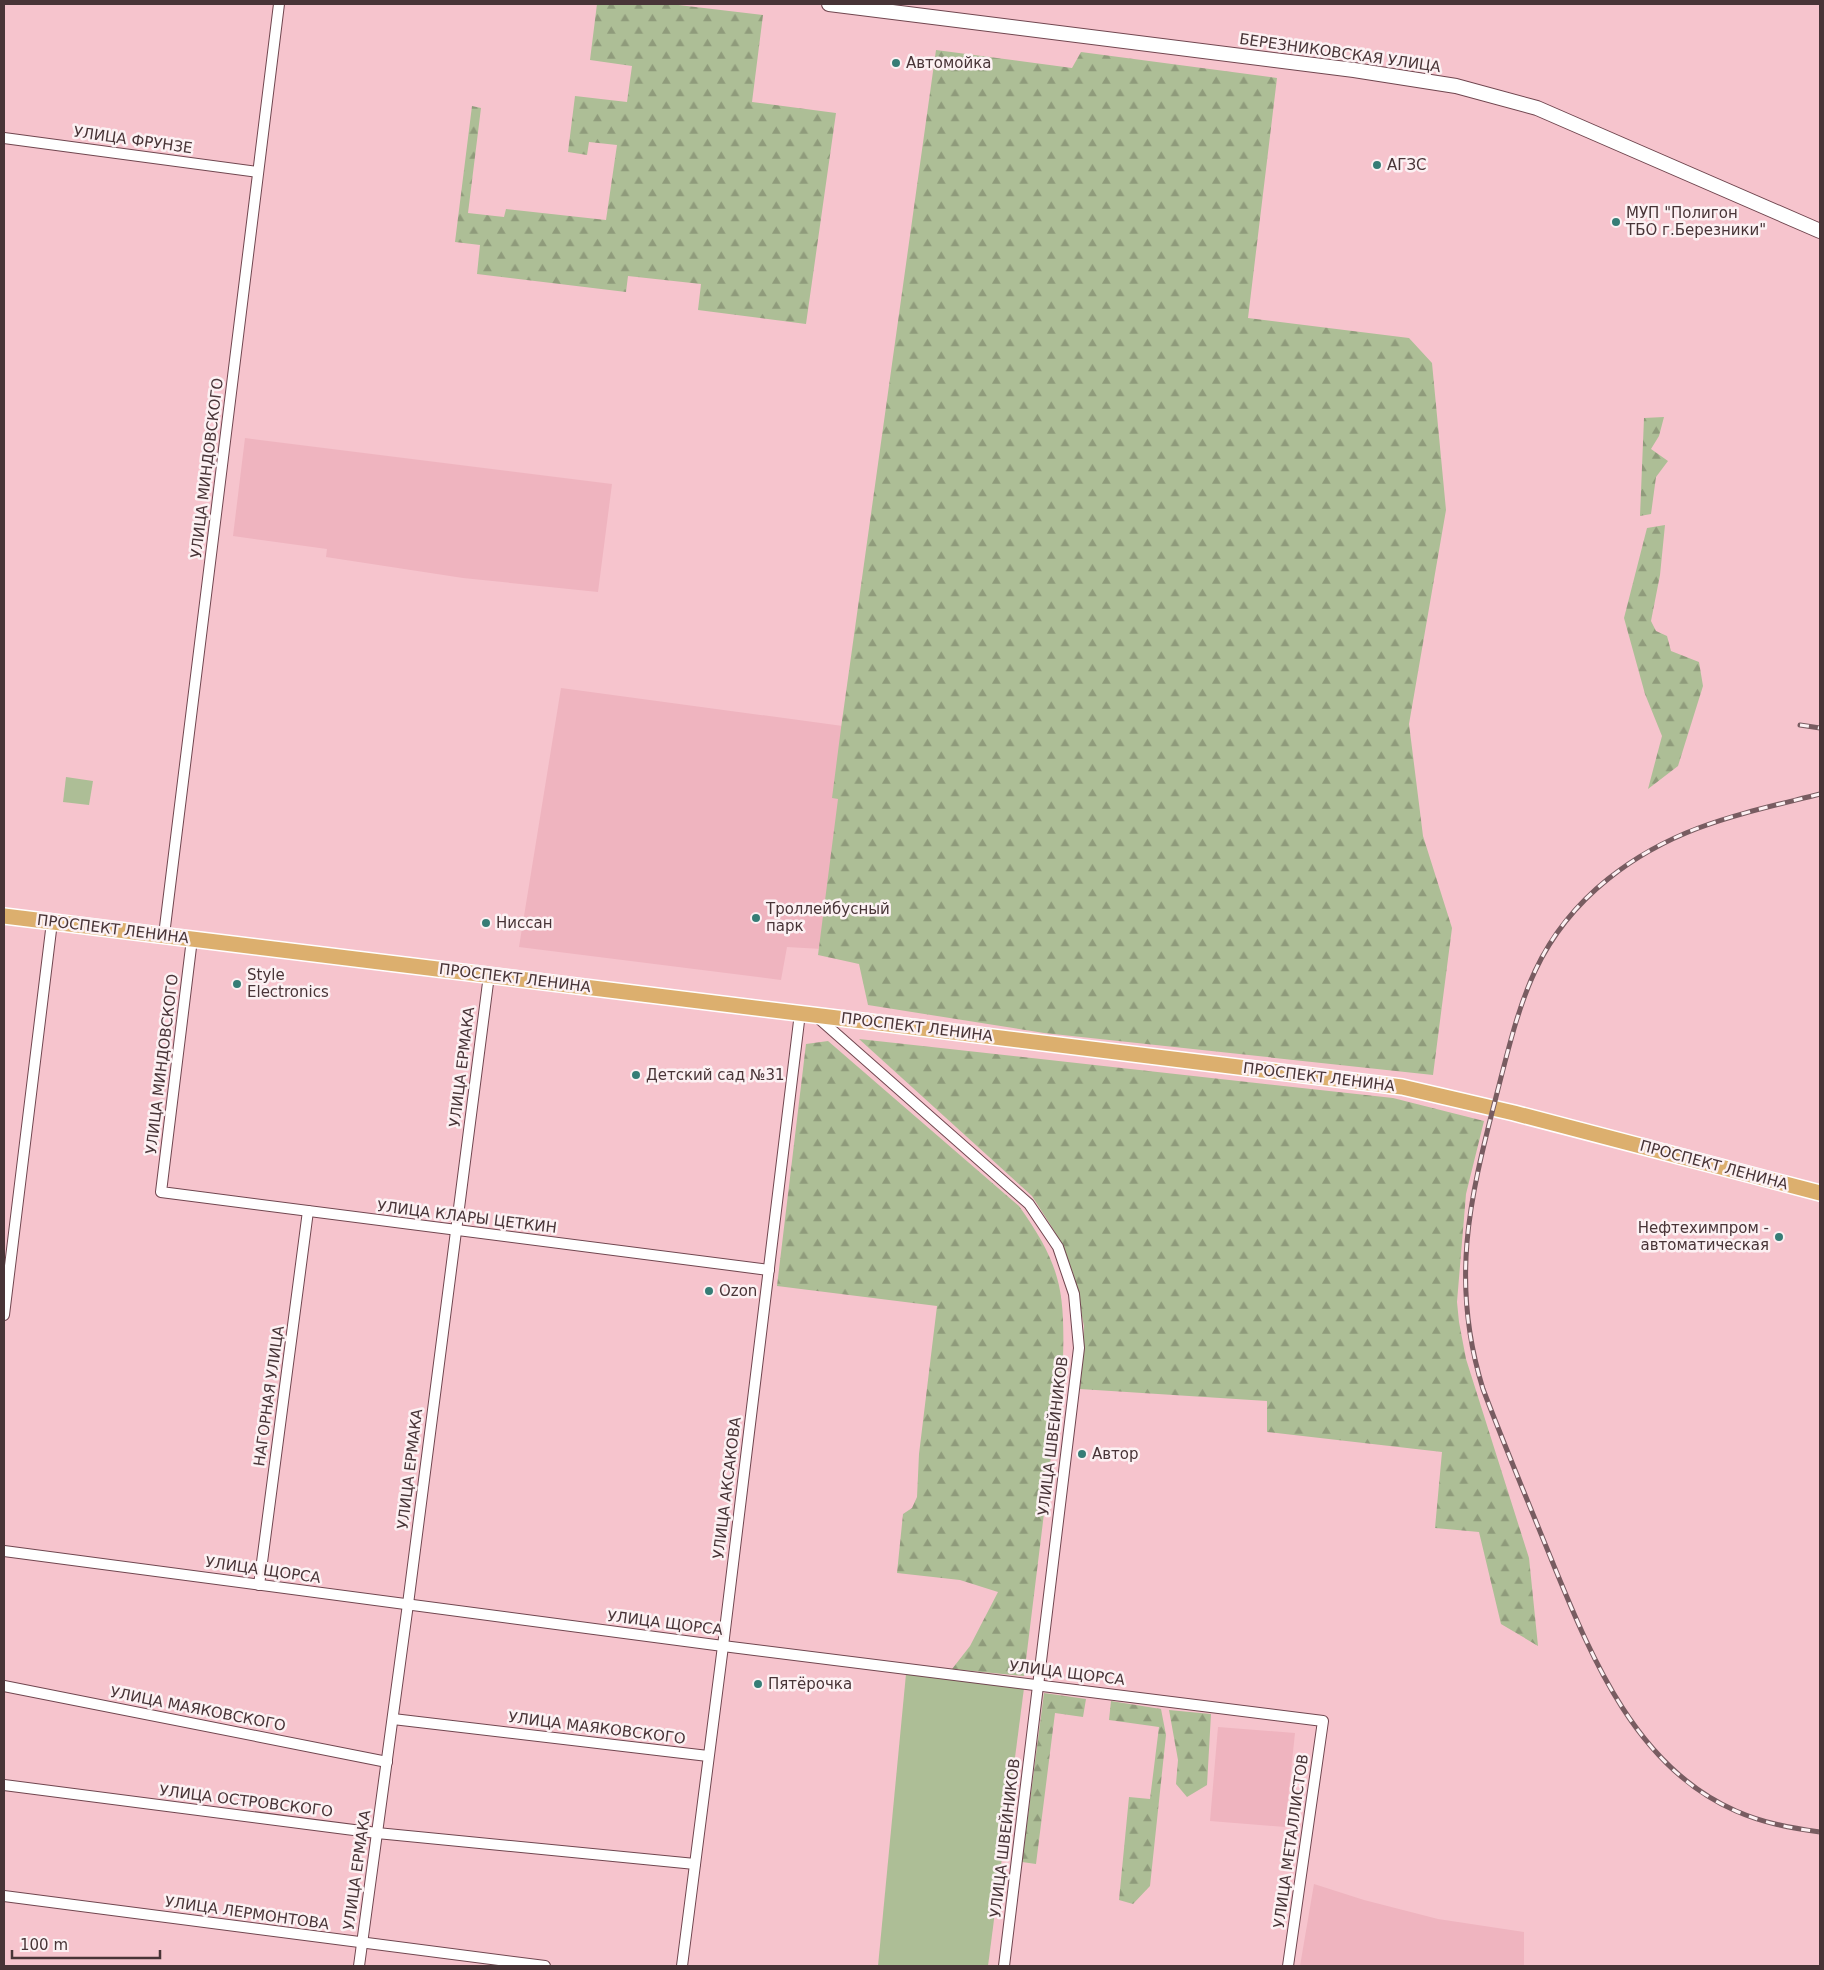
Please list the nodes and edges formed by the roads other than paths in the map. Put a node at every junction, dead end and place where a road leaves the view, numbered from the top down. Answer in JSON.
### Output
{"nodes":[{"id":1,"x":279,"y":4,"type":"edge"},
{"id":2,"x":829,"y":4,"type":"edge"},
{"id":3,"x":4,"y":138,"type":"edge"},
{"id":4,"x":258,"y":172,"type":"junction"},
{"id":5,"x":1820,"y":231,"type":"edge"},
{"id":6,"x":4,"y":916,"type":"edge"},
{"id":7,"x":52,"y":922,"type":"junction"},
{"id":8,"x":164,"y":935,"type":"junction"},
{"id":9,"x":192,"y":939,"type":"junction"},
{"id":10,"x":489,"y":975,"type":"junction"},
{"id":11,"x":800,"y":1013,"type":"junction"},
{"id":12,"x":815,"y":1015,"type":"junction"},
{"id":13,"x":161,"y":1192,"type":"joint"},
{"id":14,"x":1820,"y":1193,"type":"edge"},
{"id":15,"x":308,"y":1211,"type":"junction"},
{"id":16,"x":456,"y":1230,"type":"junction"},
{"id":17,"x":769,"y":1270,"type":"junction"},
{"id":18,"x":4,"y":1315,"type":"edge"},
{"id":19,"x":4,"y":1551,"type":"edge"},
{"id":20,"x":258,"y":1585,"type":"junction"},
{"id":21,"x":408,"y":1604,"type":"junction"},
{"id":22,"x":724,"y":1646,"type":"junction"},
{"id":23,"x":1039,"y":1685,"type":"junction"},
{"id":24,"x":4,"y":1686,"type":"edge"},
{"id":25,"x":393,"y":1718,"type":"junction"},
{"id":26,"x":1323,"y":1720,"type":"joint"},
{"id":27,"x":708,"y":1756,"type":"junction"},
{"id":28,"x":387,"y":1762,"type":"junction"},
{"id":29,"x":4,"y":1785,"type":"edge"},
{"id":30,"x":378,"y":1833,"type":"junction"},
{"id":31,"x":695,"y":1864,"type":"junction"},
{"id":32,"x":4,"y":1896,"type":"edge"},
{"id":33,"x":362,"y":1944,"type":"junction"},
{"id":34,"x":359,"y":1966,"type":"edge"},
{"id":35,"x":545,"y":1966,"type":"edge"},
{"id":36,"x":682,"y":1966,"type":"edge"},
{"id":37,"x":1004,"y":1966,"type":"edge"},
{"id":38,"x":1288,"y":1966,"type":"edge"}],
"edges":[{"from":1,"to":4,"type":"street","name":"УЛИЦА МИНДОВСКОГО"},
{"from":2,"to":5,"type":"street","name":"БЕРЕЗНИКОВСКАЯ УЛИЦА"},
{"from":3,"to":4,"type":"street","name":"УЛИЦА ФРУНЗЕ"},
{"from":4,"to":8,"type":"street","name":"УЛИЦА МИНДОВСКОГО"},
{"from":6,"to":7,"type":"main road","name":"ПРОСПЕКТ ЛЕНИНА"},
{"from":7,"to":8,"type":"main road","name":"ПРОСПЕКТ ЛЕНИНА"},
{"from":7,"to":18,"type":"street"},
{"from":8,"to":9,"type":"main road","name":"ПРОСПЕКТ ЛЕНИНА"},
{"from":9,"to":10,"type":"main road","name":"ПРОСПЕКТ ЛЕНИНА"},
{"from":9,"to":13,"type":"street","name":"УЛИЦА МИНДОВСКОГО"},
{"from":10,"to":11,"type":"main road","name":"ПРОСПЕКТ ЛЕНИНА"},
{"from":10,"to":16,"type":"street","name":"УЛИЦА ЕРМАКА"},
{"from":11,"to":12,"type":"main road","name":"ПРОСПЕКТ ЛЕНИНА"},
{"from":11,"to":17,"type":"street","name":"УЛИЦА АКСАКОВА"},
{"from":12,"to":14,"type":"main road","name":"ПРОСПЕКТ ЛЕНИНА"},
{"from":12,"to":23,"type":"street","name":"УЛИЦА ШВЕЙНИКОВ"},
{"from":13,"to":15,"type":"street","name":"УЛИЦА КЛАРЫ ЦЕТКИН"},
{"from":15,"to":16,"type":"street","name":"УЛИЦА КЛАРЫ ЦЕТКИН"},
{"from":15,"to":20,"type":"street","name":"НАГОРНАЯ УЛИЦА"},
{"from":16,"to":17,"type":"street","name":"УЛИЦА КЛАРЫ ЦЕТКИН"},
{"from":16,"to":21,"type":"street","name":"УЛИЦА ЕРМАКА"},
{"from":17,"to":22,"type":"street","name":"УЛИЦА АКСАКОВА"},
{"from":19,"to":20,"type":"street","name":"УЛИЦА ЩОРСА"},
{"from":20,"to":21,"type":"street","name":"УЛИЦА ЩОРСА"},
{"from":21,"to":22,"type":"street","name":"УЛИЦА ЩОРСА"},
{"from":21,"to":25,"type":"street","name":"УЛИЦА ЕРМАКА"},
{"from":22,"to":23,"type":"street","name":"УЛИЦА ЩОРСА"},
{"from":22,"to":27,"type":"street","name":"УЛИЦА АКСАКОВА"},
{"from":23,"to":26,"type":"street","name":"УЛИЦА ЩОРСА"},
{"from":23,"to":37,"type":"street","name":"УЛИЦА ШВЕЙНИКОВ"},
{"from":24,"to":28,"type":"street","name":"УЛИЦА МАЯКОВСКОГО"},
{"from":25,"to":27,"type":"street","name":"УЛИЦА МАЯКОВСКОГО"},
{"from":25,"to":28,"type":"street","name":"УЛИЦА ЕРМАКА"},
{"from":26,"to":38,"type":"street","name":"УЛИЦА МЕТАЛЛИСТОВ"},
{"from":27,"to":31,"type":"street","name":"УЛИЦА АКСАКОВА"},
{"from":28,"to":30,"type":"street","name":"УЛИЦА ЕРМАКА"},
{"from":29,"to":30,"type":"street","name":"УЛИЦА ОСТРОВСКОГО"},
{"from":30,"to":31,"type":"street","name":"УЛИЦА ОСТРОВСКОГО"},
{"from":30,"to":33,"type":"street","name":"УЛИЦА ЕРМАКА"},
{"from":31,"to":36,"type":"street","name":"УЛИЦА АКСАКОВА"},
{"from":32,"to":33,"type":"street","name":"УЛИЦА ЛЕРМОНТОВА"},
{"from":33,"to":34,"type":"street","name":"УЛИЦА ЕРМАКА"},
{"from":33,"to":35,"type":"street","name":"УЛИЦА ЛЕРМОНТОВА"}]}
